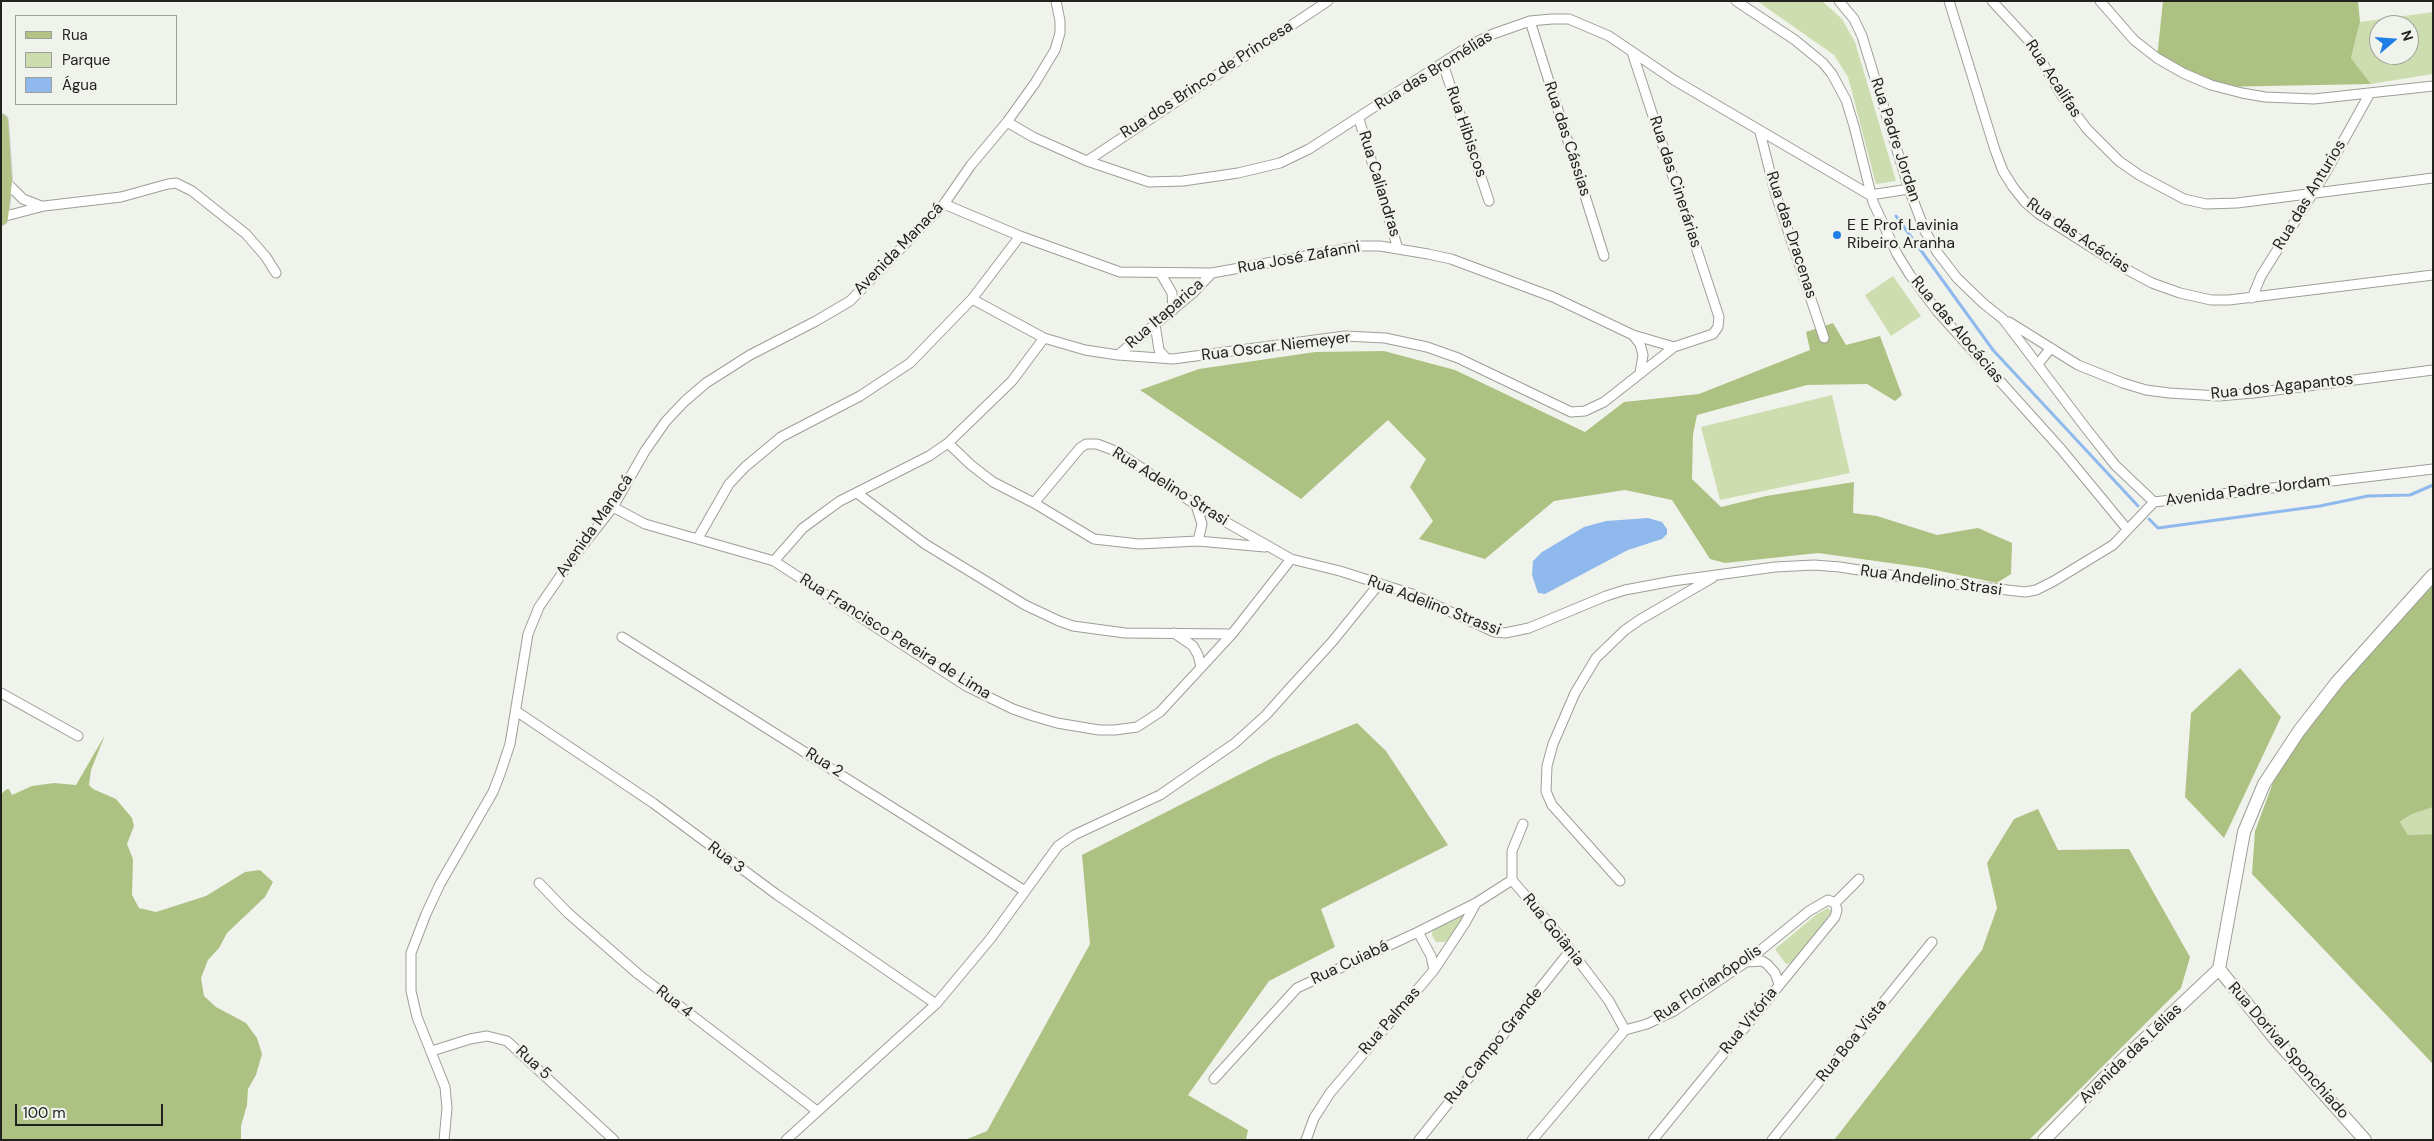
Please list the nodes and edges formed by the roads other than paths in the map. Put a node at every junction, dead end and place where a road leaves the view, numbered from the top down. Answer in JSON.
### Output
{"nodes":[{"id":1,"x":1056,"y":1,"type":"edge"},
{"id":2,"x":1328,"y":1,"type":"edge"},
{"id":3,"x":1736,"y":1,"type":"edge"},
{"id":4,"x":1839,"y":1,"type":"edge"},
{"id":5,"x":1949,"y":1,"type":"edge"},
{"id":6,"x":1992,"y":1,"type":"edge"},
{"id":7,"x":2100,"y":1,"type":"edge"},
{"id":8,"x":1530,"y":22,"type":"junction"},
{"id":9,"x":1632,"y":52,"type":"junction"},
{"id":10,"x":1443,"y":64,"type":"junction"},
{"id":11,"x":2433,"y":86,"type":"edge"},
{"id":12,"x":2370,"y":93,"type":"junction"},
{"id":13,"x":1359,"y":118,"type":"junction"},
{"id":14,"x":1,"y":121,"type":"edge"},
{"id":15,"x":1007,"y":122,"type":"junction"},
{"id":16,"x":1760,"y":132,"type":"junction"},
{"id":17,"x":1087,"y":161,"type":"junction"},
{"id":18,"x":2433,"y":178,"type":"edge"},
{"id":19,"x":3,"y":188,"type":"edge"},
{"id":20,"x":1909,"y":189,"type":"junction"},
{"id":21,"x":2312,"y":193,"type":"junction"},
{"id":22,"x":1870,"y":195,"type":"junction"},
{"id":23,"x":1489,"y":201,"type":"dead end"},
{"id":24,"x":944,"y":204,"type":"junction"},
{"id":25,"x":44,"y":206,"type":"junction"},
{"id":26,"x":1,"y":217,"type":"edge"},
{"id":27,"x":1020,"y":236,"type":"junction"},
{"id":28,"x":1398,"y":249,"type":"junction"},
{"id":29,"x":1604,"y":256,"type":"dead end"},
{"id":30,"x":276,"y":273,"type":"dead end"},
{"id":31,"x":1212,"y":273,"type":"junction"},
{"id":32,"x":1161,"y":274,"type":"junction"},
{"id":33,"x":2433,"y":275,"type":"edge"},
{"id":34,"x":2252,"y":298,"type":"junction"},
{"id":35,"x":972,"y":299,"type":"junction"},
{"id":36,"x":1173,"y":310,"type":"junction"},
{"id":37,"x":2003,"y":319,"type":"junction"},
{"id":38,"x":1155,"y":324,"type":"junction"},
{"id":39,"x":1633,"y":335,"type":"junction"},
{"id":40,"x":1044,"y":338,"type":"junction"},
{"id":41,"x":1824,"y":338,"type":"dead end"},
{"id":42,"x":1674,"y":347,"type":"junction"},
{"id":43,"x":2050,"y":349,"type":"junction"},
{"id":44,"x":1118,"y":355,"type":"junction"},
{"id":45,"x":1166,"y":358,"type":"junction"},
{"id":46,"x":2038,"y":364,"type":"junction"},
{"id":47,"x":2433,"y":370,"type":"edge"},
{"id":48,"x":1640,"y":374,"type":"junction"},
{"id":49,"x":948,"y":443,"type":"junction"},
{"id":50,"x":2433,"y":469,"type":"edge"},
{"id":51,"x":857,"y":493,"type":"junction"},
{"id":52,"x":2154,"y":502,"type":"junction"},
{"id":53,"x":1034,"y":503,"type":"junction"},
{"id":54,"x":1196,"y":505,"type":"junction"},
{"id":55,"x":613,"y":507,"type":"junction"},
{"id":56,"x":2126,"y":529,"type":"junction"},
{"id":57,"x":698,"y":538,"type":"junction"},
{"id":58,"x":1198,"y":541,"type":"junction"},
{"id":59,"x":1268,"y":547,"type":"junction"},
{"id":60,"x":1291,"y":559,"type":"junction"},
{"id":61,"x":774,"y":561,"type":"junction"},
{"id":62,"x":2433,"y":575,"type":"edge"},
{"id":63,"x":1716,"y":576,"type":"junction"},
{"id":64,"x":1379,"y":584,"type":"junction"},
{"id":65,"x":1174,"y":633,"type":"junction"},
{"id":66,"x":1232,"y":634,"type":"junction"},
{"id":67,"x":622,"y":637,"type":"dead end"},
{"id":68,"x":1201,"y":667,"type":"junction"},
{"id":69,"x":1,"y":693,"type":"edge"},
{"id":70,"x":516,"y":711,"type":"junction"},
{"id":71,"x":78,"y":736,"type":"dead end"},
{"id":72,"x":1523,"y":824,"type":"dead end"},
{"id":73,"x":1860,"y":879,"type":"dead end"},
{"id":74,"x":1512,"y":880,"type":"junction"},
{"id":75,"x":1620,"y":881,"type":"dead end"},
{"id":76,"x":539,"y":883,"type":"dead end"},
{"id":77,"x":1025,"y":891,"type":"junction"},
{"id":78,"x":1834,"y":902,"type":"junction"},
{"id":79,"x":1476,"y":903,"type":"junction"},
{"id":80,"x":1418,"y":932,"type":"junction"},
{"id":81,"x":1932,"y":942,"type":"dead end"},
{"id":82,"x":1570,"y":952,"type":"junction"},
{"id":83,"x":1746,"y":962,"type":"junction"},
{"id":84,"x":2219,"y":969,"type":"junction"},
{"id":85,"x":1434,"y":970,"type":"junction"},
{"id":86,"x":1779,"y":984,"type":"junction"},
{"id":87,"x":936,"y":1004,"type":"junction"},
{"id":88,"x":1625,"y":1030,"type":"junction"},
{"id":89,"x":432,"y":1051,"type":"junction"},
{"id":90,"x":1214,"y":1079,"type":"dead end"},
{"id":91,"x":816,"y":1111,"type":"junction"},
{"id":92,"x":444,"y":1140,"type":"edge"},
{"id":93,"x":614,"y":1140,"type":"edge"},
{"id":94,"x":786,"y":1140,"type":"edge"},
{"id":95,"x":1306,"y":1140,"type":"edge"},
{"id":96,"x":1419,"y":1140,"type":"edge"},
{"id":97,"x":1532,"y":1140,"type":"edge"},
{"id":98,"x":1653,"y":1140,"type":"edge"},
{"id":99,"x":1772,"y":1140,"type":"edge"},
{"id":100,"x":2044,"y":1140,"type":"edge"},
{"id":101,"x":2365,"y":1140,"type":"edge"}],
"edges":[{"from":1,"to":15,"type":"street","name":"Avenida Manacá"},
{"from":2,"to":17,"type":"street","name":"Rua dos Brinco de Princesa"},
{"from":3,"to":22,"type":"street","name":"Rua das Alocácias"},
{"from":4,"to":20,"type":"street","name":"Rua Padre Jordan"},
{"from":5,"to":34,"type":"street","name":"Rua das Acácias"},
{"from":6,"to":21,"type":"street","name":"Rua Acalifas"},
{"from":7,"to":12,"type":"street"},
{"from":8,"to":9,"type":"street","name":"Rua das Bromélias"},
{"from":8,"to":10,"type":"street","name":"Rua das Bromélias"},
{"from":8,"to":29,"type":"street","name":"Rua das Cássias"},
{"from":9,"to":16,"type":"street","name":"Rua das Bromélias"},
{"from":9,"to":42,"type":"street","name":"Rua das Cinerárias"},
{"from":10,"to":13,"type":"street","name":"Rua das Bromélias"},
{"from":10,"to":23,"type":"street","name":"Rua Hibiscos"},
{"from":11,"to":12,"type":"street"},
{"from":12,"to":21,"type":"street","name":"Rua das Anturios"},
{"from":13,"to":17,"type":"street","name":"Rua das Bromélias"},
{"from":13,"to":28,"type":"street","name":"Rua Caliandras"},
{"from":14,"to":19,"type":"main road"},
{"from":15,"to":17,"type":"street","name":"Rua das Bromélias"},
{"from":15,"to":24,"type":"street","name":"Avenida Manacá"},
{"from":16,"to":22,"type":"street","name":"Rua das Bromélias"},
{"from":16,"to":41,"type":"street","name":"Rua das Dracenas"},
{"from":18,"to":21,"type":"street","name":"Rua Acalifas"},
{"from":19,"to":25,"type":"street"},
{"from":19,"to":26,"type":"main road"},
{"from":20,"to":22,"type":"street"},
{"from":20,"to":37,"type":"street","name":"Rua Padre Jordan"},
{"from":21,"to":34,"type":"street","name":"Rua das Anturios"},
{"from":22,"to":56,"type":"street","name":"Rua das Alocácias"},
{"from":24,"to":27,"type":"street","name":"Rua José Zafanni"},
{"from":24,"to":55,"type":"street","name":"Avenida Manacá"},
{"from":25,"to":26,"type":"street"},
{"from":25,"to":30,"type":"street"},
{"from":27,"to":32,"type":"street","name":"Rua José Zafanni"},
{"from":27,"to":35,"type":"street"},
{"from":28,"to":31,"type":"street","name":"Rua José Zafanni"},
{"from":28,"to":39,"type":"street","name":"Rua José Zafanni"},
{"from":31,"to":32,"type":"street","name":"Rua José Zafanni"},
{"from":31,"to":36,"type":"street","name":"Rua Itaparica"},
{"from":32,"to":36,"type":"street"},
{"from":33,"to":34,"type":"street","name":"Rua das Acácias"},
{"from":35,"to":40,"type":"street","name":"Rua Oscar Niemeyer"},
{"from":35,"to":57,"type":"street"},
{"from":36,"to":38,"type":"street","name":"Rua Itaparica"},
{"from":37,"to":43,"type":"street","name":"Rua dos Agapantos"},
{"from":37,"to":46,"type":"street","name":"Rua Padre Jordan"},
{"from":38,"to":44,"type":"street","name":"Rua Itaparica"},
{"from":38,"to":45,"type":"street"},
{"from":39,"to":42,"type":"street","name":"Rua José Zafanni"},
{"from":39,"to":48,"type":"street"},
{"from":40,"to":44,"type":"street","name":"Rua Oscar Niemeyer"},
{"from":40,"to":49,"type":"street"},
{"from":42,"to":48,"type":"street","name":"Rua Oscar Niemeyer"},
{"from":43,"to":46,"type":"street"},
{"from":43,"to":47,"type":"street","name":"Rua dos Agapantos"},
{"from":44,"to":45,"type":"street","name":"Rua Oscar Niemeyer"},
{"from":45,"to":48,"type":"street","name":"Rua Oscar Niemeyer"},
{"from":46,"to":52,"type":"street","name":"Avenida Padre Jordam"},
{"from":49,"to":51,"type":"street"},
{"from":49,"to":53,"type":"street"},
{"from":50,"to":52,"type":"street","name":"Avenida Padre Jordam"},
{"from":51,"to":61,"type":"street"},
{"from":51,"to":65,"type":"street"},
{"from":52,"to":56,"type":"street","name":"Rua Andelino Strasi"},
{"from":53,"to":54,"type":"street","name":"Rua Adelino Strasi"},
{"from":53,"to":58,"type":"street"},
{"from":54,"to":58,"type":"street"},
{"from":54,"to":59,"type":"street","name":"Rua Adelino Strasi"},
{"from":55,"to":57,"type":"street","name":"Rua Francisco Pereira de Lima"},
{"from":55,"to":70,"type":"street","name":"Avenida Manacá"},
{"from":56,"to":63,"type":"street","name":"Rua Andelino Strasi"},
{"from":57,"to":61,"type":"street","name":"Rua Francisco Pereira de Lima"},
{"from":58,"to":59,"type":"street"},
{"from":59,"to":60,"type":"street","name":"Rua Adelino Strassi"},
{"from":60,"to":64,"type":"street","name":"Rua Adelino Strassi"},
{"from":60,"to":66,"type":"street","name":"Rua Francisco Pereira de Lima"},
{"from":61,"to":68,"type":"street","name":"Rua Francisco Pereira de Lima"},
{"from":62,"to":84,"type":"street","name":"Rua Dorival Sponchiado"},
{"from":63,"to":64,"type":"street","name":"Rua Adelino Strassi"},
{"from":63,"to":75,"type":"street"},
{"from":64,"to":77,"type":"street"},
{"from":65,"to":66,"type":"street"},
{"from":65,"to":68,"type":"street"},
{"from":66,"to":68,"type":"street","name":"Rua Francisco Pereira de Lima"},
{"from":67,"to":77,"type":"street","name":"Rua 2"},
{"from":69,"to":71,"type":"street"},
{"from":70,"to":87,"type":"street","name":"Rua 3"},
{"from":70,"to":89,"type":"street","name":"Avenida Manacá"},
{"from":72,"to":74,"type":"street","name":"Rua Goiânia"},
{"from":73,"to":78,"type":"street"},
{"from":74,"to":79,"type":"street","name":"Rua Cuiabá"},
{"from":74,"to":82,"type":"street","name":"Rua Goiânia"},
{"from":76,"to":91,"type":"street","name":"Rua 4"},
{"from":77,"to":87,"type":"street"},
{"from":78,"to":83,"type":"street","name":"Rua Florianópolis"},
{"from":78,"to":86,"type":"street","name":"Rua Vitória"},
{"from":79,"to":80,"type":"street","name":"Rua Cuiabá"},
{"from":79,"to":85,"type":"street","name":"Rua Palmas"},
{"from":80,"to":85,"type":"street"},
{"from":80,"to":90,"type":"street","name":"Rua Cuiabá"},
{"from":81,"to":99,"type":"street","name":"Rua Boa Vista"},
{"from":82,"to":88,"type":"street","name":"Rua Goiânia"},
{"from":82,"to":96,"type":"street","name":"Rua Campo Grande"},
{"from":83,"to":86,"type":"street"},
{"from":83,"to":88,"type":"street","name":"Rua Florianópolis"},
{"from":84,"to":100,"type":"street","name":"Avenida das Lélias"},
{"from":84,"to":101,"type":"street","name":"Rua Dorival Sponchiado"},
{"from":85,"to":95,"type":"street","name":"Rua Palmas"},
{"from":86,"to":98,"type":"street","name":"Rua Vitória"},
{"from":87,"to":91,"type":"street"},
{"from":88,"to":97,"type":"street"},
{"from":89,"to":92,"type":"street","name":"Avenida Manacá"},
{"from":89,"to":93,"type":"street","name":"Rua 5"},
{"from":91,"to":94,"type":"street"}]}
